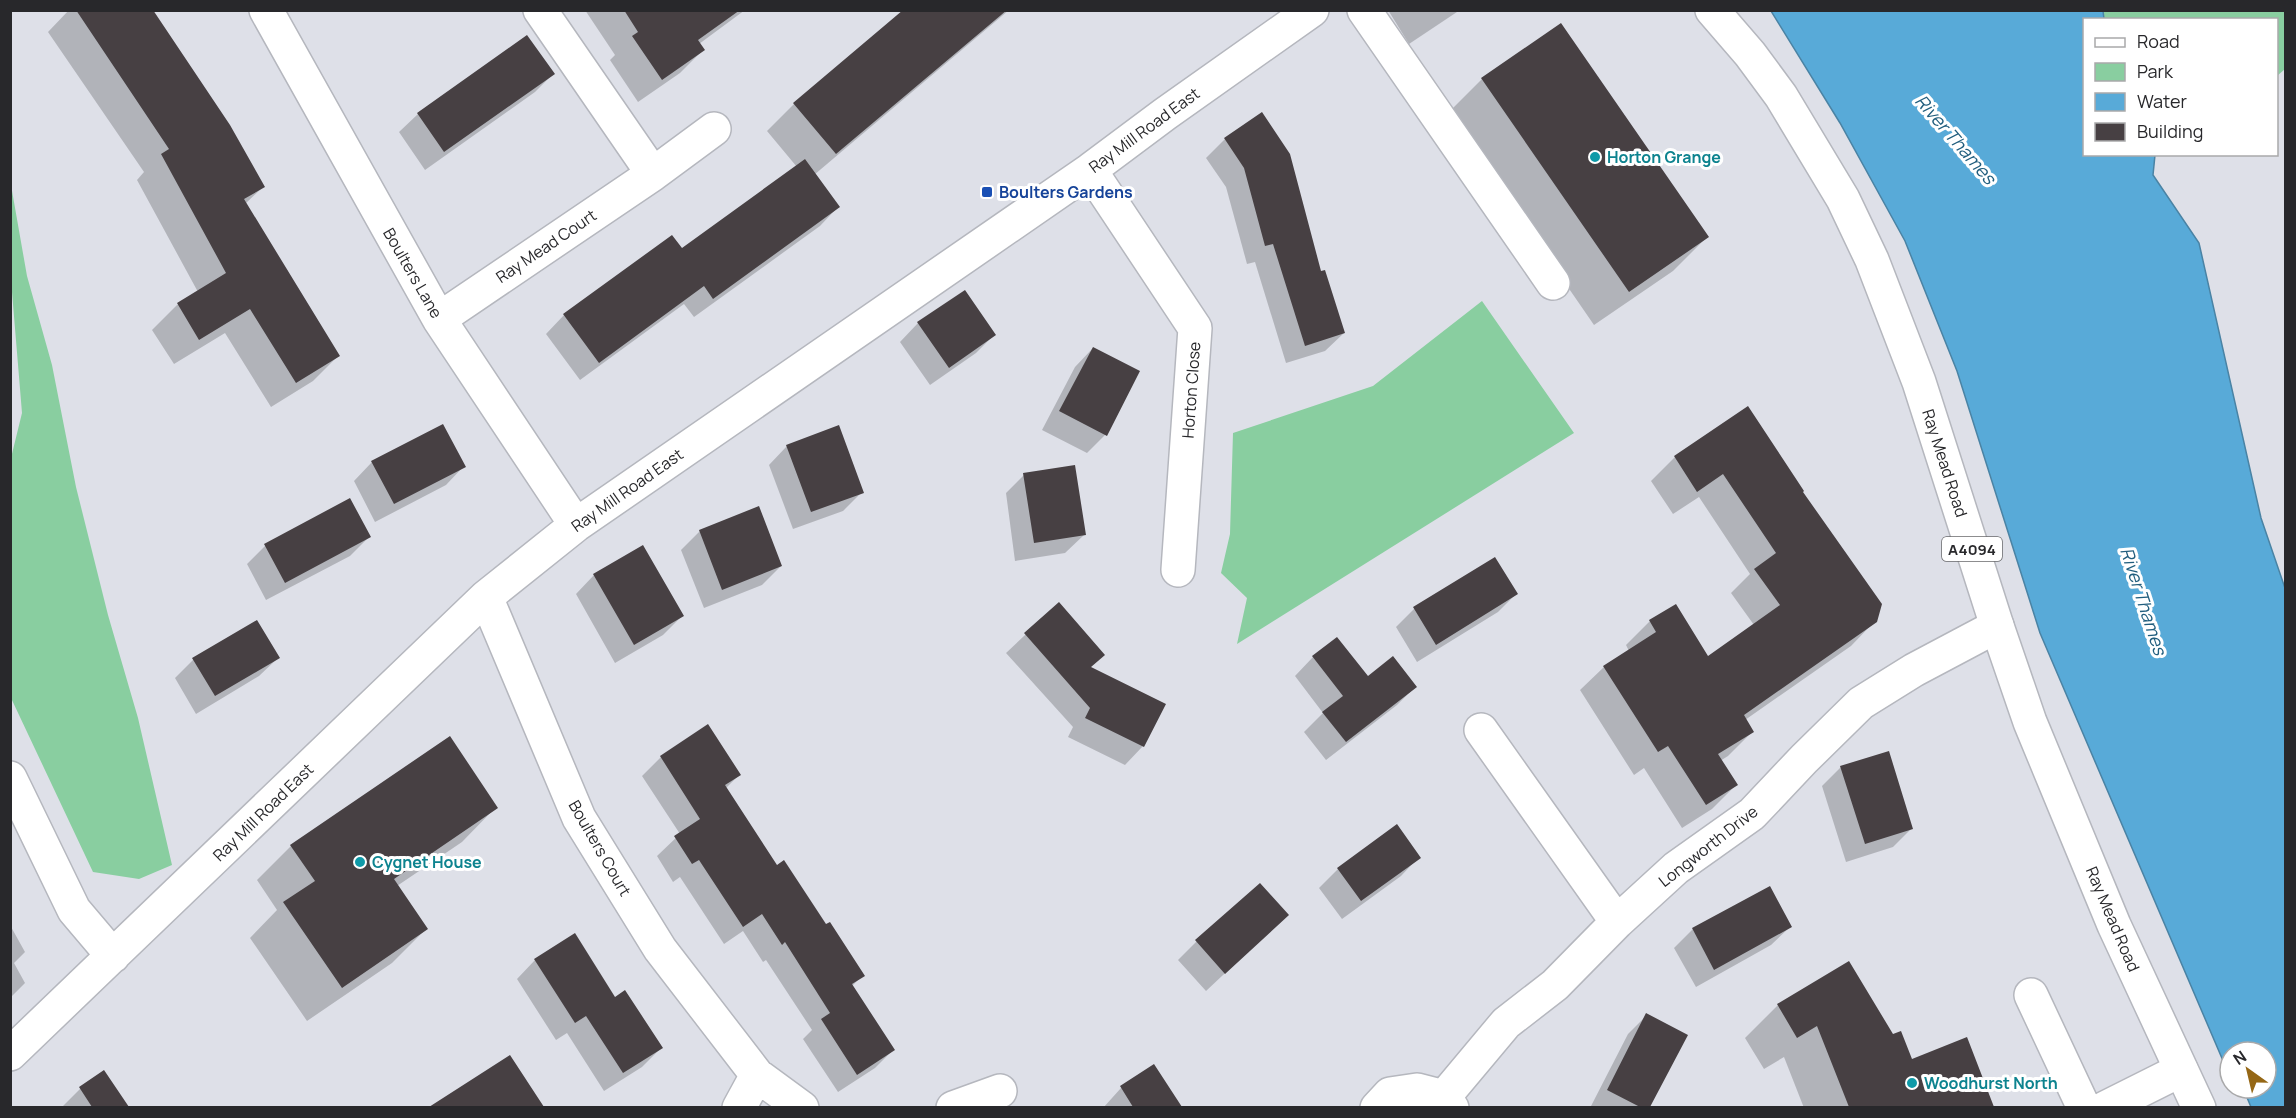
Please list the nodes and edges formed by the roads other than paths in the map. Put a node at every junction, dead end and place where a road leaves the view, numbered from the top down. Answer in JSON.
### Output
{"nodes":[{"id":1,"x":266,"y":10,"type":"edge"},
{"id":2,"x":540,"y":10,"type":"edge"},
{"id":3,"x":1312,"y":10,"type":"edge"},
{"id":4,"x":1364,"y":10,"type":"edge"},
{"id":5,"x":1712,"y":10,"type":"edge"},
{"id":6,"x":714,"y":129,"type":"dead end"},
{"id":7,"x":1090,"y":170,"type":"junction"},
{"id":8,"x":653,"y":174,"type":"junction"},
{"id":9,"x":1553,"y":283,"type":"dead end"},
{"id":10,"x":439,"y":319,"type":"junction"},
{"id":11,"x":576,"y":525,"type":"junction"},
{"id":12,"x":1178,"y":570,"type":"dead end"},
{"id":13,"x":486,"y":597,"type":"junction"},
{"id":14,"x":1997,"y":626,"type":"junction"},
{"id":15,"x":1481,"y":730,"type":"dead end"},
{"id":16,"x":10,"y":778,"type":"edge"},
{"id":17,"x":1617,"y":922,"type":"junction"},
{"id":18,"x":113,"y":957,"type":"junction"},
{"id":19,"x":2031,"y":995,"type":"dead end"},
{"id":20,"x":10,"y":1054,"type":"edge"},
{"id":21,"x":2181,"y":1070,"type":"junction"},
{"id":22,"x":757,"y":1075,"type":"junction"},
{"id":23,"x":1000,"y":1091,"type":"dead end"},
{"id":24,"x":1448,"y":1102,"type":"edge"},
{"id":25,"x":739,"y":1107,"type":"edge"},
{"id":26,"x":802,"y":1107,"type":"edge"},
{"id":27,"x":953,"y":1107,"type":"edge"},
{"id":28,"x":1377,"y":1107,"type":"edge"},
{"id":29,"x":2084,"y":1107,"type":"edge"},
{"id":30,"x":2105,"y":1107,"type":"edge"},
{"id":31,"x":2199,"y":1107,"type":"edge"}],
"edges":[{"from":1,"to":10,"type":"street","name":"Boulters Lane"},
{"from":2,"to":8,"type":"street"},
{"from":3,"to":7,"type":"street","name":"Ray Mill Road East"},
{"from":4,"to":9,"type":"street"},
{"from":5,"to":14,"type":"street","name":"Ray Mead Road","number":"A4094"},
{"from":6,"to":8,"type":"street","name":"Ray Mead Court"},
{"from":7,"to":11,"type":"street","name":"Ray Mill Road East"},
{"from":7,"to":12,"type":"street","name":"Horton Close"},
{"from":8,"to":10,"type":"street","name":"Ray Mead Court"},
{"from":10,"to":11,"type":"street","name":"Boulters Lane"},
{"from":11,"to":13,"type":"street","name":"Ray Mill Road East"},
{"from":13,"to":18,"type":"street","name":"Ray Mill Road East"},
{"from":13,"to":22,"type":"street","name":"Boulters Court"},
{"from":14,"to":17,"type":"street","name":"Longworth Drive"},
{"from":14,"to":21,"type":"street","name":"Ray Mead Road","number":"A4094"},
{"from":15,"to":17,"type":"street"},
{"from":16,"to":18,"type":"street"},
{"from":17,"to":24,"type":"street","name":"Longworth Drive"},
{"from":18,"to":20,"type":"street","name":"Ray Mill Road East"},
{"from":19,"to":29,"type":"street"},
{"from":21,"to":30,"type":"street"},
{"from":21,"to":31,"type":"street","name":"Ray Mead Road","number":"A4094"},
{"from":22,"to":25,"type":"street"},
{"from":22,"to":26,"type":"street","name":"Boulters Court"},
{"from":23,"to":27,"type":"street"},
{"from":24,"to":28,"type":"street","name":"Longworth Drive"}]}
